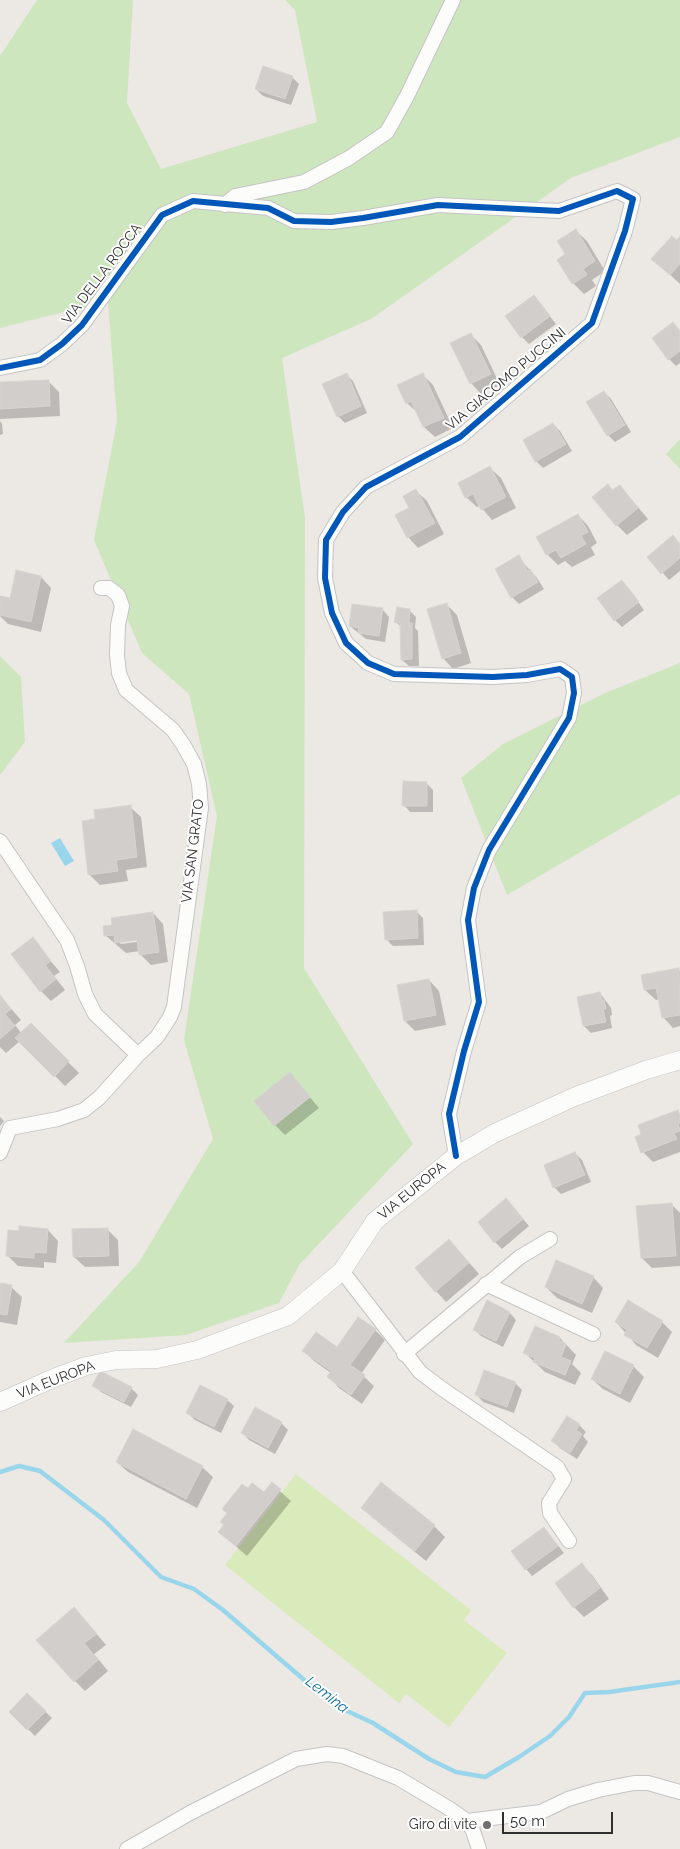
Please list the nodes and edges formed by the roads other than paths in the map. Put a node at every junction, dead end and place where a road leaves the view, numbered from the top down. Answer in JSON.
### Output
{"nodes":[{"id":1,"x":454,"y":0,"type":"edge"},
{"id":2,"x":224,"y":205,"type":"junction"},
{"id":3,"x":0,"y":368,"type":"edge"},
{"id":4,"x":101,"y":588,"type":"dead end"},
{"id":5,"x":0,"y":841,"type":"edge"},
{"id":6,"x":138,"y":1055,"type":"junction"},
{"id":7,"x":680,"y":1060,"type":"edge"},
{"id":8,"x":0,"y":1153,"type":"edge"},
{"id":9,"x":456,"y":1156,"type":"junction"},
{"id":10,"x":550,"y":1238,"type":"dead end"},
{"id":11,"x":342,"y":1271,"type":"junction"},
{"id":12,"x":486,"y":1284,"type":"junction"},
{"id":13,"x":592,"y":1334,"type":"dead end"},
{"id":14,"x":404,"y":1354,"type":"junction"},
{"id":15,"x":0,"y":1402,"type":"edge"},
{"id":16,"x":569,"y":1541,"type":"dead end"},
{"id":17,"x":680,"y":1792,"type":"edge"},
{"id":18,"x":466,"y":1821,"type":"junction"},
{"id":19,"x":127,"y":1849,"type":"edge"},
{"id":20,"x":479,"y":1849,"type":"edge"}],
"edges":[{"from":1,"to":2,"type":"street"},
{"from":2,"to":3,"type":"street","name":"VIA DELLA ROCCA"},
{"from":2,"to":9,"type":"street","name":"VIA GIACOMO PUCCINI"},
{"from":4,"to":6,"type":"street","name":"VIA SAN GRATO"},
{"from":5,"to":6,"type":"street"},
{"from":6,"to":8,"type":"street","name":"VIA SAN GRATO"},
{"from":7,"to":9,"type":"street","name":"VIA EUROPA"},
{"from":9,"to":11,"type":"street","name":"VIA EUROPA"},
{"from":10,"to":12,"type":"street"},
{"from":11,"to":14,"type":"street"},
{"from":11,"to":15,"type":"street","name":"VIA EUROPA"},
{"from":12,"to":13,"type":"street"},
{"from":12,"to":14,"type":"street"},
{"from":14,"to":16,"type":"street"},
{"from":17,"to":18,"type":"street"},
{"from":18,"to":19,"type":"street"},
{"from":18,"to":20,"type":"street"}]}
